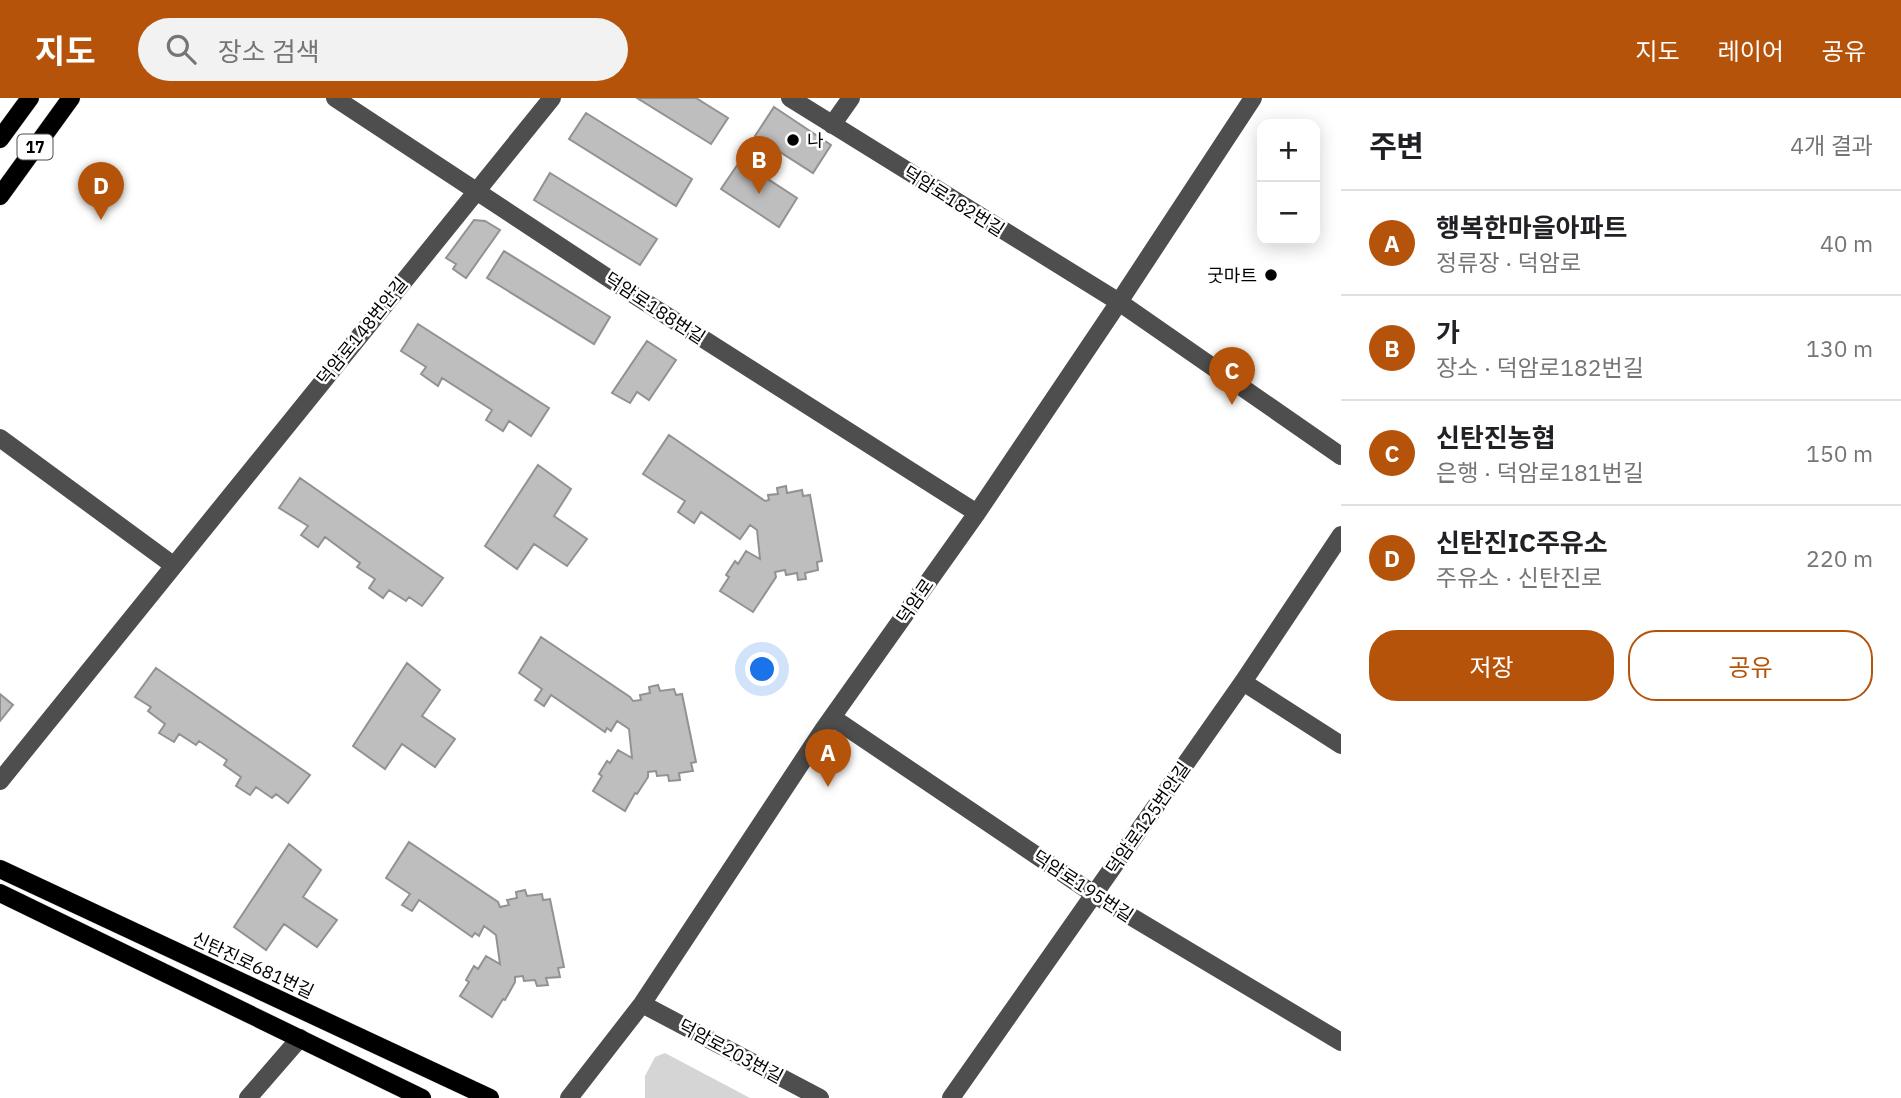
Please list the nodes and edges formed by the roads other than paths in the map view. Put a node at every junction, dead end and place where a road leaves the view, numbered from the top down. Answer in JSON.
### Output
{"nodes":[{"id":1,"x":30,"y":98,"type":"edge"},
{"id":2,"x":71,"y":98,"type":"edge"},
{"id":3,"x":335,"y":98,"type":"edge"},
{"id":4,"x":552,"y":98,"type":"edge"},
{"id":5,"x":790,"y":98,"type":"edge"},
{"id":6,"x":851,"y":98,"type":"edge"},
{"id":7,"x":1250,"y":99,"type":"edge"},
{"id":8,"x":832,"y":125,"type":"junction"},
{"id":9,"x":0,"y":139,"type":"edge"},
{"id":10,"x":477,"y":191,"type":"junction"},
{"id":11,"x":0,"y":196,"type":"edge"},
{"id":12,"x":1119,"y":302,"type":"junction"},
{"id":13,"x":0,"y":438,"type":"edge"},
{"id":14,"x":1341,"y":456,"type":"edge"},
{"id":15,"x":977,"y":513,"type":"junction"},
{"id":16,"x":1341,"y":535,"type":"edge"},
{"id":17,"x":173,"y":565,"type":"junction"},
{"id":18,"x":1243,"y":682,"type":"junction"},
{"id":19,"x":832,"y":718,"type":"junction"},
{"id":20,"x":1341,"y":746,"type":"edge"},
{"id":21,"x":0,"y":781,"type":"edge"},
{"id":22,"x":0,"y":869,"type":"edge"},
{"id":23,"x":0,"y":893,"type":"edge"},
{"id":24,"x":1095,"y":895,"type":"junction"},
{"id":25,"x":642,"y":1004,"type":"junction"},
{"id":26,"x":300,"y":1038,"type":"junction"},
{"id":27,"x":1341,"y":1042,"type":"edge"},
{"id":28,"x":248,"y":1098,"type":"edge"},
{"id":29,"x":422,"y":1098,"type":"edge"},
{"id":30,"x":489,"y":1098,"type":"edge"},
{"id":31,"x":569,"y":1098,"type":"edge"},
{"id":32,"x":820,"y":1098,"type":"edge"},
{"id":33,"x":951,"y":1098,"type":"edge"}],
"edges":[{"from":1,"to":9,"type":"main road","number":"17"},
{"from":2,"to":11,"type":"main road","number":"17"},
{"from":3,"to":10,"type":"street","name":"덕암로188번길"},
{"from":4,"to":10,"type":"street","name":"덕암로148번안길"},
{"from":5,"to":8,"type":"street","name":"덕암로182번길"},
{"from":6,"to":8,"type":"street"},
{"from":7,"to":12,"type":"street","name":"덕암로"},
{"from":8,"to":12,"type":"street","name":"덕암로182번길"},
{"from":10,"to":15,"type":"street","name":"덕암로188번길"},
{"from":10,"to":17,"type":"street","name":"덕암로148번안길"},
{"from":12,"to":14,"type":"street","name":"덕암로182번길"},
{"from":12,"to":15,"type":"street","name":"덕암로"},
{"from":13,"to":17,"type":"street"},
{"from":15,"to":19,"type":"street","name":"덕암로"},
{"from":16,"to":18,"type":"street","name":"덕암로125번안길"},
{"from":17,"to":21,"type":"street","name":"덕암로148번안길"},
{"from":18,"to":20,"type":"street"},
{"from":18,"to":24,"type":"street","name":"덕암로125번안길"},
{"from":19,"to":24,"type":"street","name":"덕암로195번길"},
{"from":19,"to":25,"type":"street","name":"덕암로"},
{"from":22,"to":30,"type":"main road","name":"신탄진로681번길"},
{"from":23,"to":26,"type":"main road"},
{"from":24,"to":27,"type":"street","name":"덕암로195번길"},
{"from":24,"to":33,"type":"street","name":"덕암로125번안길"},
{"from":25,"to":31,"type":"street","name":"덕암로"},
{"from":25,"to":32,"type":"street","name":"덕암로203번길"},
{"from":26,"to":28,"type":"street"},
{"from":26,"to":29,"type":"main road"}]}
